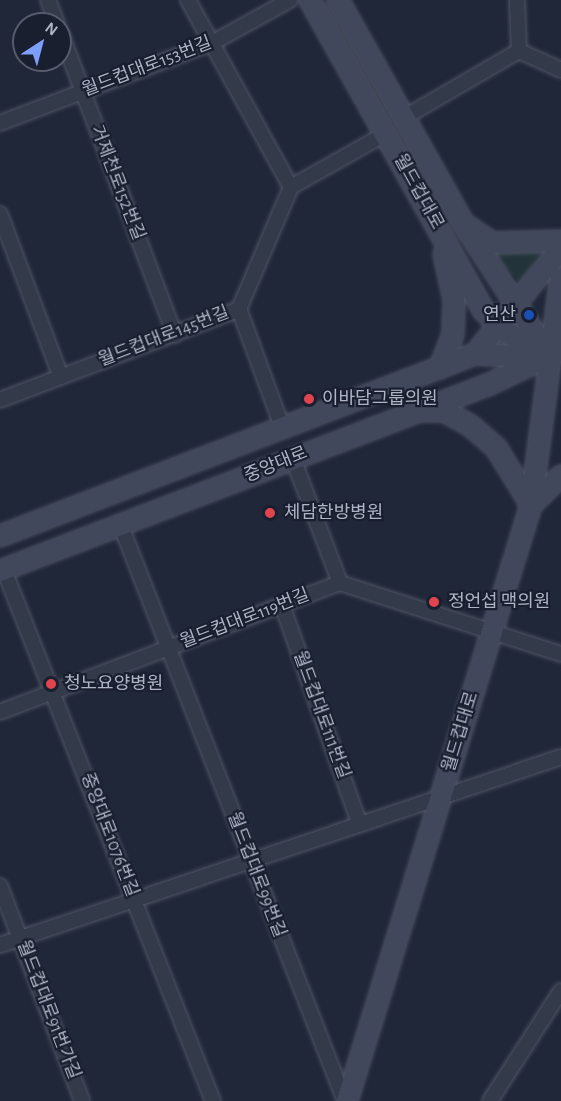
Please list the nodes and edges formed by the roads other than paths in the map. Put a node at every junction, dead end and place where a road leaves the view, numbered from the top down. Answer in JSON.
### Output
{"nodes":[{"id":1,"x":188,"y":0,"type":"edge"},
{"id":2,"x":290,"y":0,"type":"edge"},
{"id":3,"x":310,"y":0,"type":"edge"},
{"id":4,"x":338,"y":0,"type":"edge"},
{"id":5,"x":517,"y":0,"type":"edge"},
{"id":6,"x":213,"y":43,"type":"junction"},
{"id":7,"x":519,"y":51,"type":"junction"},
{"id":8,"x":72,"y":63,"type":"edge"},
{"id":9,"x":561,"y":70,"type":"edge"},
{"id":10,"x":83,"y":92,"type":"junction"},
{"id":11,"x":405,"y":117,"type":"junction"},
{"id":12,"x":0,"y":123,"type":"edge"},
{"id":13,"x":385,"y":134,"type":"junction"},
{"id":14,"x":291,"y":187,"type":"junction"},
{"id":15,"x":0,"y":214,"type":"edge"},
{"id":16,"x":435,"y":222,"type":"junction"},
{"id":17,"x":463,"y":223,"type":"junction"},
{"id":18,"x":561,"y":241,"type":"edge"},
{"id":19,"x":561,"y":248,"type":"edge"},
{"id":20,"x":561,"y":278,"type":"edge"},
{"id":21,"x":514,"y":306,"type":"junction"},
{"id":22,"x":239,"y":309,"type":"junction"},
{"id":23,"x":499,"y":325,"type":"junction"},
{"id":24,"x":175,"y":335,"type":"junction"},
{"id":25,"x":475,"y":354,"type":"junction"},
{"id":26,"x":559,"y":358,"type":"edge"},
{"id":27,"x":440,"y":368,"type":"junction"},
{"id":28,"x":61,"y":377,"type":"junction"},
{"id":29,"x":0,"y":400,"type":"edge"},
{"id":30,"x":407,"y":412,"type":"junction"},
{"id":31,"x":283,"y":429,"type":"junction"},
{"id":32,"x":293,"y":459,"type":"junction"},
{"id":33,"x":561,"y":476,"type":"edge"},
{"id":34,"x":531,"y":505,"type":"junction"},
{"id":35,"x":121,"y":526,"type":"junction"},
{"id":36,"x":0,"y":536,"type":"edge"},
{"id":37,"x":2,"y":571,"type":"edge"},
{"id":38,"x":340,"y":583,"type":"junction"},
{"id":39,"x":282,"y":605,"type":"junction"},
{"id":40,"x":493,"y":630,"type":"junction"},
{"id":41,"x":168,"y":648,"type":"junction"},
{"id":42,"x":561,"y":654,"type":"edge"},
{"id":43,"x":54,"y":692,"type":"junction"},
{"id":44,"x":0,"y":712,"type":"edge"},
{"id":45,"x":561,"y":757,"type":"edge"},
{"id":46,"x":441,"y":796,"type":"junction"},
{"id":47,"x":360,"y":825,"type":"junction"},
{"id":48,"x":250,"y":862,"type":"junction"},
{"id":49,"x":0,"y":886,"type":"edge"},
{"id":50,"x":135,"y":900,"type":"junction"},
{"id":51,"x":20,"y":938,"type":"junction"},
{"id":52,"x":0,"y":945,"type":"edge"},
{"id":53,"x":561,"y":991,"type":"edge"},
{"id":54,"x":82,"y":1101,"type":"edge"},
{"id":55,"x":213,"y":1101,"type":"edge"},
{"id":56,"x":346,"y":1101,"type":"edge"},
{"id":57,"x":490,"y":1101,"type":"edge"}],
"edges":[{"from":1,"to":6,"type":"street"},
{"from":2,"to":6,"type":"street","name":"월드컵대로153번길"},
{"from":3,"to":13,"type":"main road","name":"월드컵대로"},
{"from":4,"to":11,"type":"main road","name":"월드컵대로"},
{"from":5,"to":7,"type":"street"},
{"from":6,"to":10,"type":"street","name":"월드컵대로153번길"},
{"from":6,"to":14,"type":"street"},
{"from":7,"to":9,"type":"street"},
{"from":7,"to":11,"type":"street"},
{"from":8,"to":10,"type":"street","name":"거제천로152번길"},
{"from":10,"to":12,"type":"street","name":"월드컵대로153번길"},
{"from":10,"to":24,"type":"street","name":"거제천로152번길"},
{"from":11,"to":17,"type":"main road","name":"월드컵대로"},
{"from":13,"to":14,"type":"street"},
{"from":13,"to":16,"type":"main road","name":"월드컵대로"},
{"from":14,"to":22,"type":"street","name":"월드컵대로145번길"},
{"from":15,"to":28,"type":"street"},
{"from":16,"to":23,"type":"main road","name":"월드컵대로"},
{"from":16,"to":27,"type":"main road"},
{"from":17,"to":18,"type":"main road"},
{"from":17,"to":21,"type":"main road","name":"월드컵대로"},
{"from":19,"to":21,"type":"main road"},
{"from":20,"to":26,"type":"main road"},
{"from":21,"to":23,"type":"main road"},
{"from":21,"to":26,"type":"main road","name":"월드컵대로"},
{"from":22,"to":24,"type":"street","name":"월드컵대로145번길"},
{"from":22,"to":31,"type":"street"},
{"from":23,"to":25,"type":"main road"},
{"from":23,"to":26,"type":"main road","name":"월드컵대로"},
{"from":24,"to":28,"type":"street","name":"월드컵대로145번길"},
{"from":25,"to":26,"type":"main road","name":"중앙대로"},
{"from":25,"to":27,"type":"main road","name":"중앙대로"},
{"from":26,"to":30,"type":"main road","name":"중앙대로"},
{"from":26,"to":34,"type":"main road","name":"월드컵대로"},
{"from":27,"to":31,"type":"main road","name":"중앙대로"},
{"from":28,"to":29,"type":"street","name":"월드컵대로145번길"},
{"from":30,"to":32,"type":"main road","name":"중앙대로"},
{"from":30,"to":34,"type":"main road"},
{"from":31,"to":36,"type":"main road","name":"중앙대로"},
{"from":32,"to":35,"type":"main road","name":"중앙대로"},
{"from":32,"to":38,"type":"street"},
{"from":33,"to":34,"type":"main road"},
{"from":34,"to":40,"type":"main road","name":"월드컵대로"},
{"from":35,"to":37,"type":"main road","name":"중앙대로"},
{"from":35,"to":41,"type":"street","name":"월드컵대로99번길"},
{"from":37,"to":43,"type":"street","name":"중앙대로1076번길"},
{"from":38,"to":39,"type":"street","name":"월드컵대로119번길"},
{"from":38,"to":40,"type":"street"},
{"from":39,"to":41,"type":"street","name":"월드컵대로119번길"},
{"from":39,"to":47,"type":"street","name":"월드컵대로111번길"},
{"from":40,"to":42,"type":"street"},
{"from":40,"to":46,"type":"main road","name":"월드컵대로"},
{"from":41,"to":43,"type":"street","name":"월드컵대로119번길"},
{"from":41,"to":48,"type":"street","name":"월드컵대로99번길"},
{"from":43,"to":44,"type":"street","name":"월드컵대로119번길"},
{"from":43,"to":50,"type":"street","name":"중앙대로1076번길"},
{"from":45,"to":46,"type":"street"},
{"from":46,"to":47,"type":"street"},
{"from":46,"to":56,"type":"main road","name":"월드컵대로"},
{"from":47,"to":48,"type":"street"},
{"from":48,"to":50,"type":"street"},
{"from":48,"to":56,"type":"street","name":"월드컵대로99번길"},
{"from":49,"to":51,"type":"street","name":"월드컵대로91번가길"},
{"from":50,"to":51,"type":"street"},
{"from":50,"to":55,"type":"street","name":"중앙대로1076번길"},
{"from":51,"to":52,"type":"street"},
{"from":51,"to":54,"type":"street","name":"월드컵대로91번가길"},
{"from":53,"to":57,"type":"street"}]}
